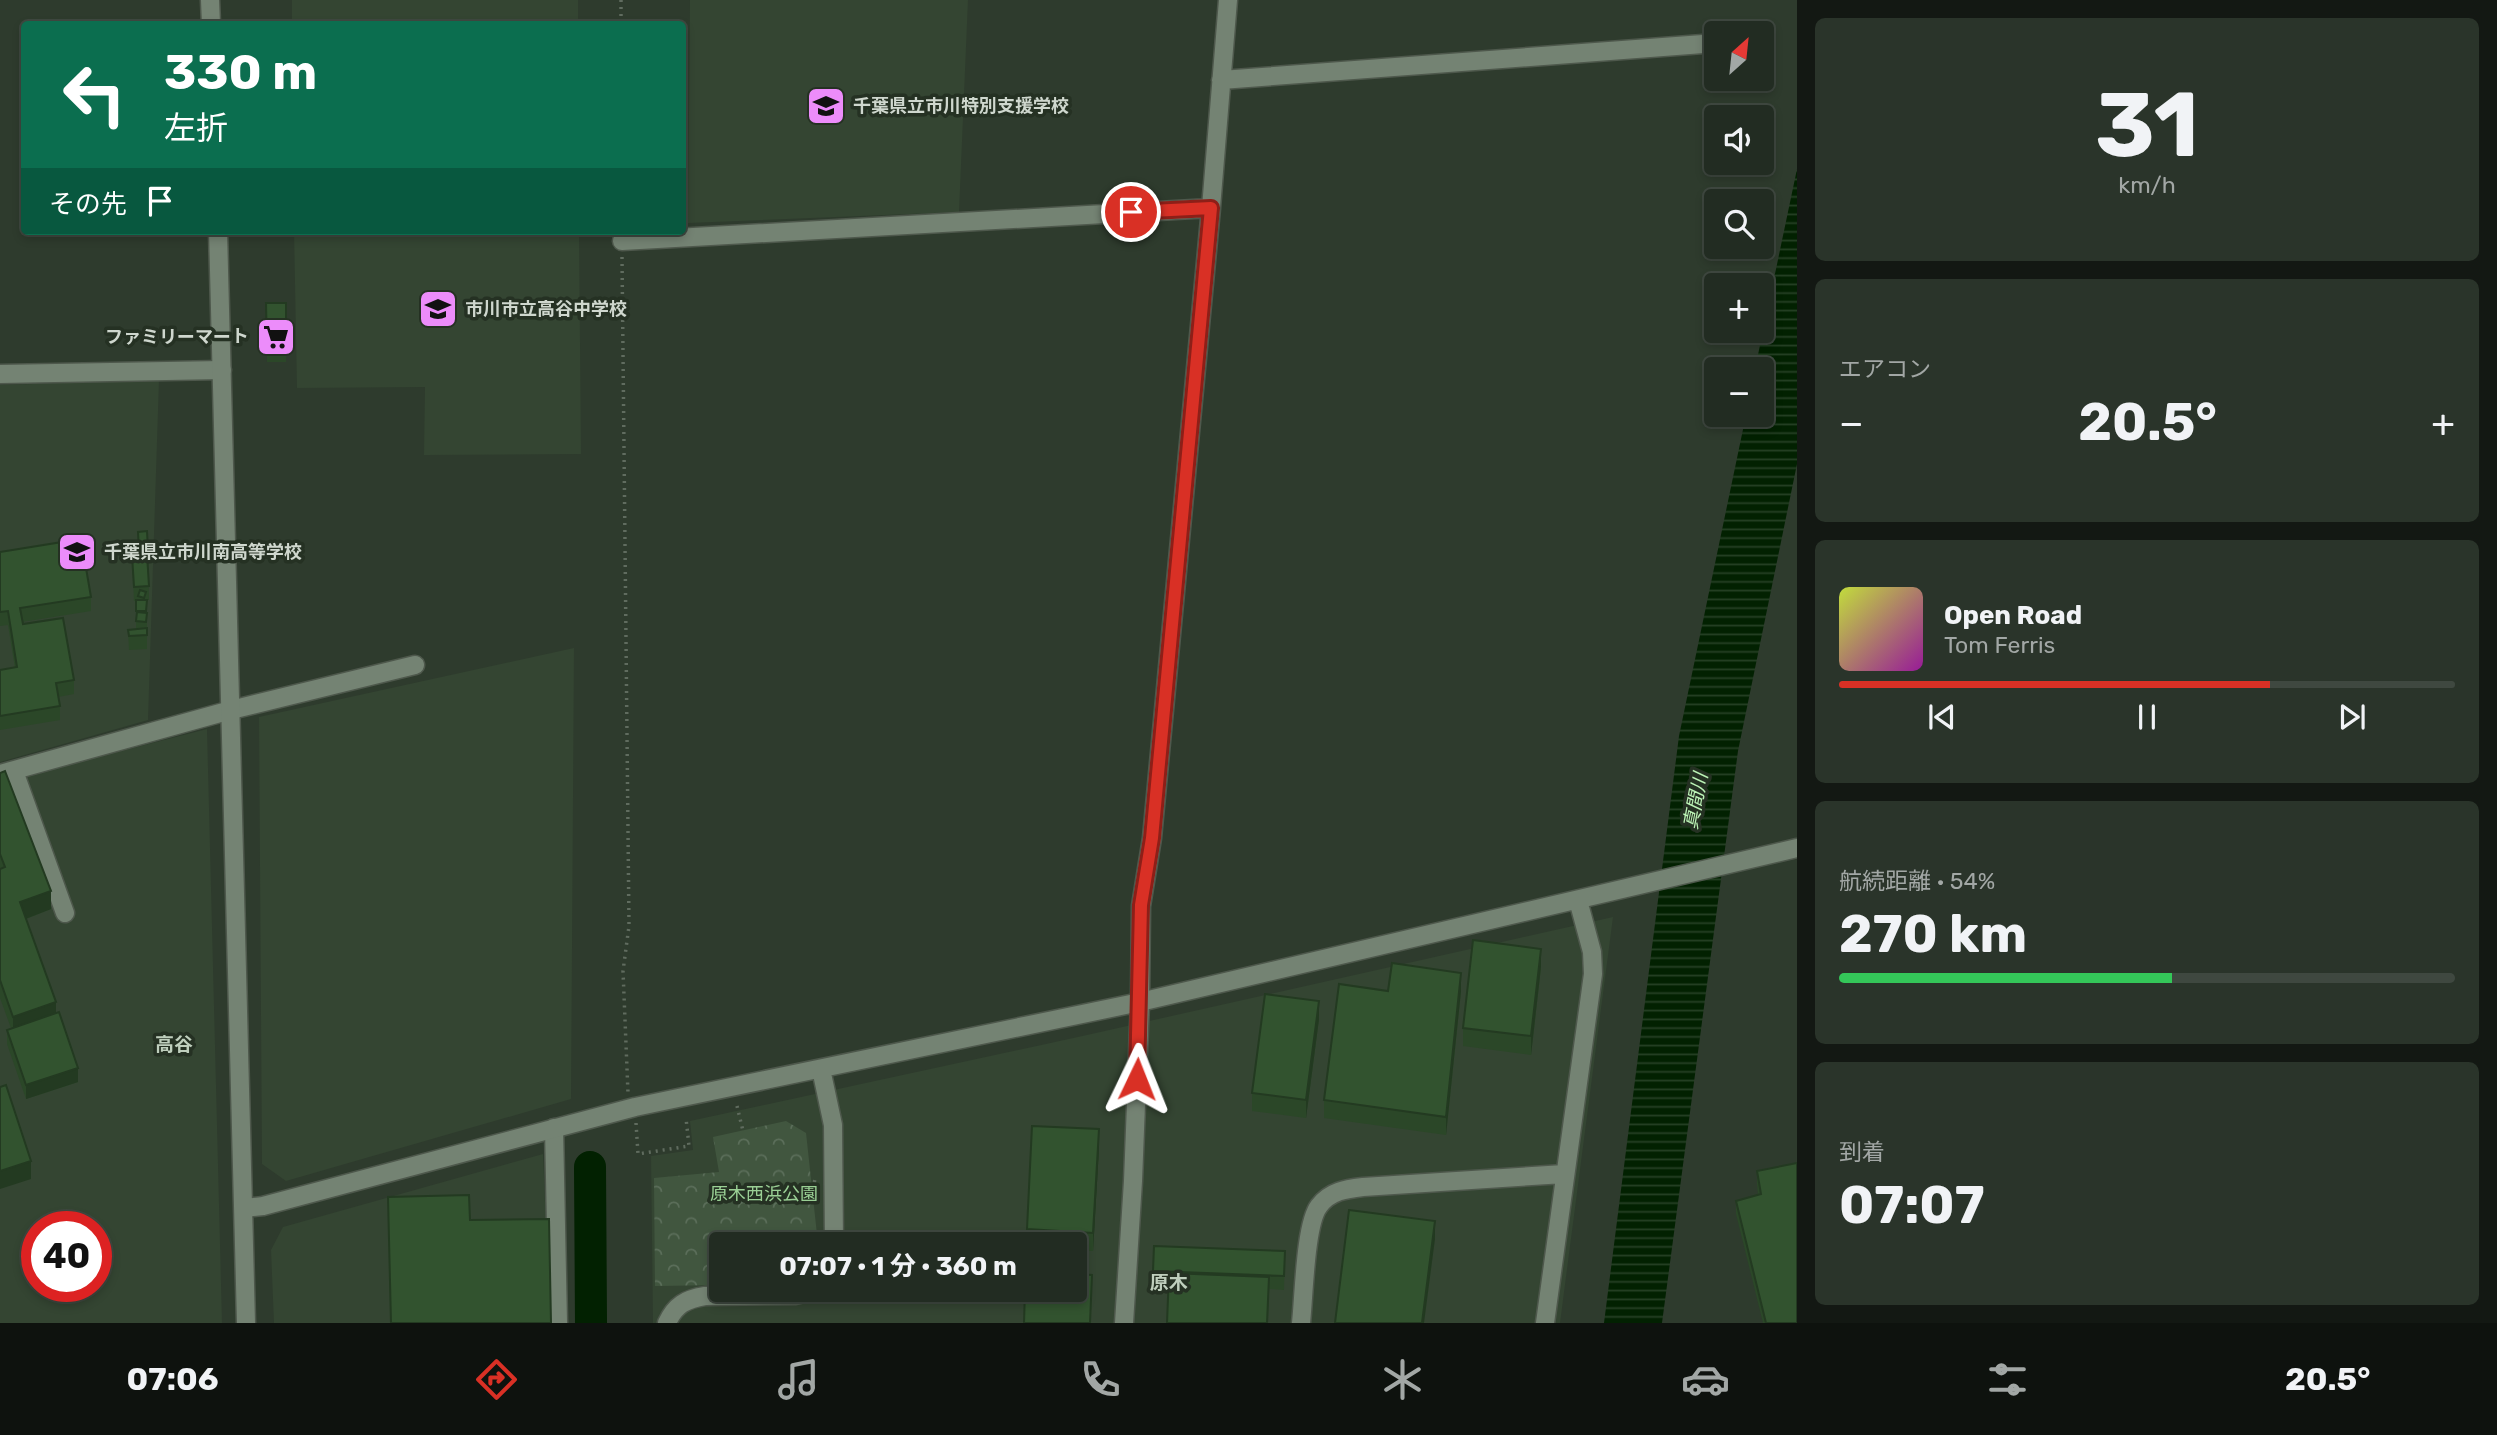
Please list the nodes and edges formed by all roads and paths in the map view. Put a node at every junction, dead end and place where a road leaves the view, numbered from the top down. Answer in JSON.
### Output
{"nodes":[{"id":1,"x":210,"y":0,"type":"edge"},
{"id":2,"x":621,"y":0,"type":"edge"},
{"id":3,"x":1228,"y":0,"type":"edge"},
{"id":4,"x":211,"y":21,"type":"edge"},
{"id":5,"x":621,"y":21,"type":"edge"},
{"id":6,"x":1703,"y":44,"type":"dead end"},
{"id":7,"x":1221,"y":80,"type":"junction"},
{"id":8,"x":1211,"y":208,"type":"junction"},
{"id":9,"x":218,"y":235,"type":"edge"},
{"id":10,"x":622,"y":241,"type":"joint"},
{"id":11,"x":222,"y":370,"type":"junction"},
{"id":12,"x":0,"y":374,"type":"edge"},
{"id":13,"x":415,"y":665,"type":"dead end"},
{"id":14,"x":231,"y":710,"type":"junction"},
{"id":15,"x":7,"y":772,"type":"edge"},
{"id":16,"x":1797,"y":848,"type":"edge"},
{"id":17,"x":1578,"y":900,"type":"junction"},
{"id":18,"x":65,"y":913,"type":"dead end"},
{"id":19,"x":1140,"y":1002,"type":"junction"},
{"id":20,"x":821,"y":1069,"type":"junction"},
{"id":21,"x":737,"y":1106,"type":"dead end"},
{"id":22,"x":632,"y":1108,"type":"junction"},
{"id":23,"x":686,"y":1118,"type":"dead end"},
{"id":24,"x":554,"y":1128,"type":"junction"},
{"id":25,"x":743,"y":1130,"type":"dead end"},
{"id":26,"x":1564,"y":1174,"type":"junction"},
{"id":27,"x":244,"y":1208,"type":"junction"},
{"id":28,"x":834,"y":1232,"type":"edge"},
{"id":29,"x":709,"y":1296,"type":"edge"},
{"id":30,"x":246,"y":1323,"type":"edge"},
{"id":31,"x":558,"y":1323,"type":"edge"},
{"id":32,"x":667,"y":1323,"type":"edge"},
{"id":33,"x":1124,"y":1323,"type":"edge"},
{"id":34,"x":1301,"y":1323,"type":"edge"},
{"id":35,"x":1545,"y":1323,"type":"edge"}],
"edges":[{"from":1,"to":4,"type":"street"},
{"from":2,"to":5,"type":"path"},
{"from":3,"to":7,"type":"street"},
{"from":6,"to":7,"type":"street"},
{"from":7,"to":8,"type":"street"},
{"from":8,"to":10,"type":"street"},
{"from":8,"to":19,"type":"street"},
{"from":9,"to":11,"type":"street"},
{"from":10,"to":22,"type":"path"},
{"from":11,"to":12,"type":"street"},
{"from":11,"to":14,"type":"street"},
{"from":13,"to":14,"type":"street"},
{"from":14,"to":15,"type":"street"},
{"from":14,"to":27,"type":"street"},
{"from":15,"to":18,"type":"street"},
{"from":16,"to":17,"type":"street"},
{"from":17,"to":19,"type":"street"},
{"from":17,"to":26,"type":"street"},
{"from":19,"to":20,"type":"street"},
{"from":19,"to":33,"type":"street"},
{"from":20,"to":22,"type":"street"},
{"from":20,"to":28,"type":"street"},
{"from":21,"to":25,"type":"path"},
{"from":22,"to":23,"type":"path"},
{"from":22,"to":24,"type":"street"},
{"from":24,"to":27,"type":"street"},
{"from":24,"to":31,"type":"street"},
{"from":26,"to":34,"type":"street"},
{"from":26,"to":35,"type":"street"},
{"from":27,"to":30,"type":"street"},
{"from":29,"to":32,"type":"street"}]}
